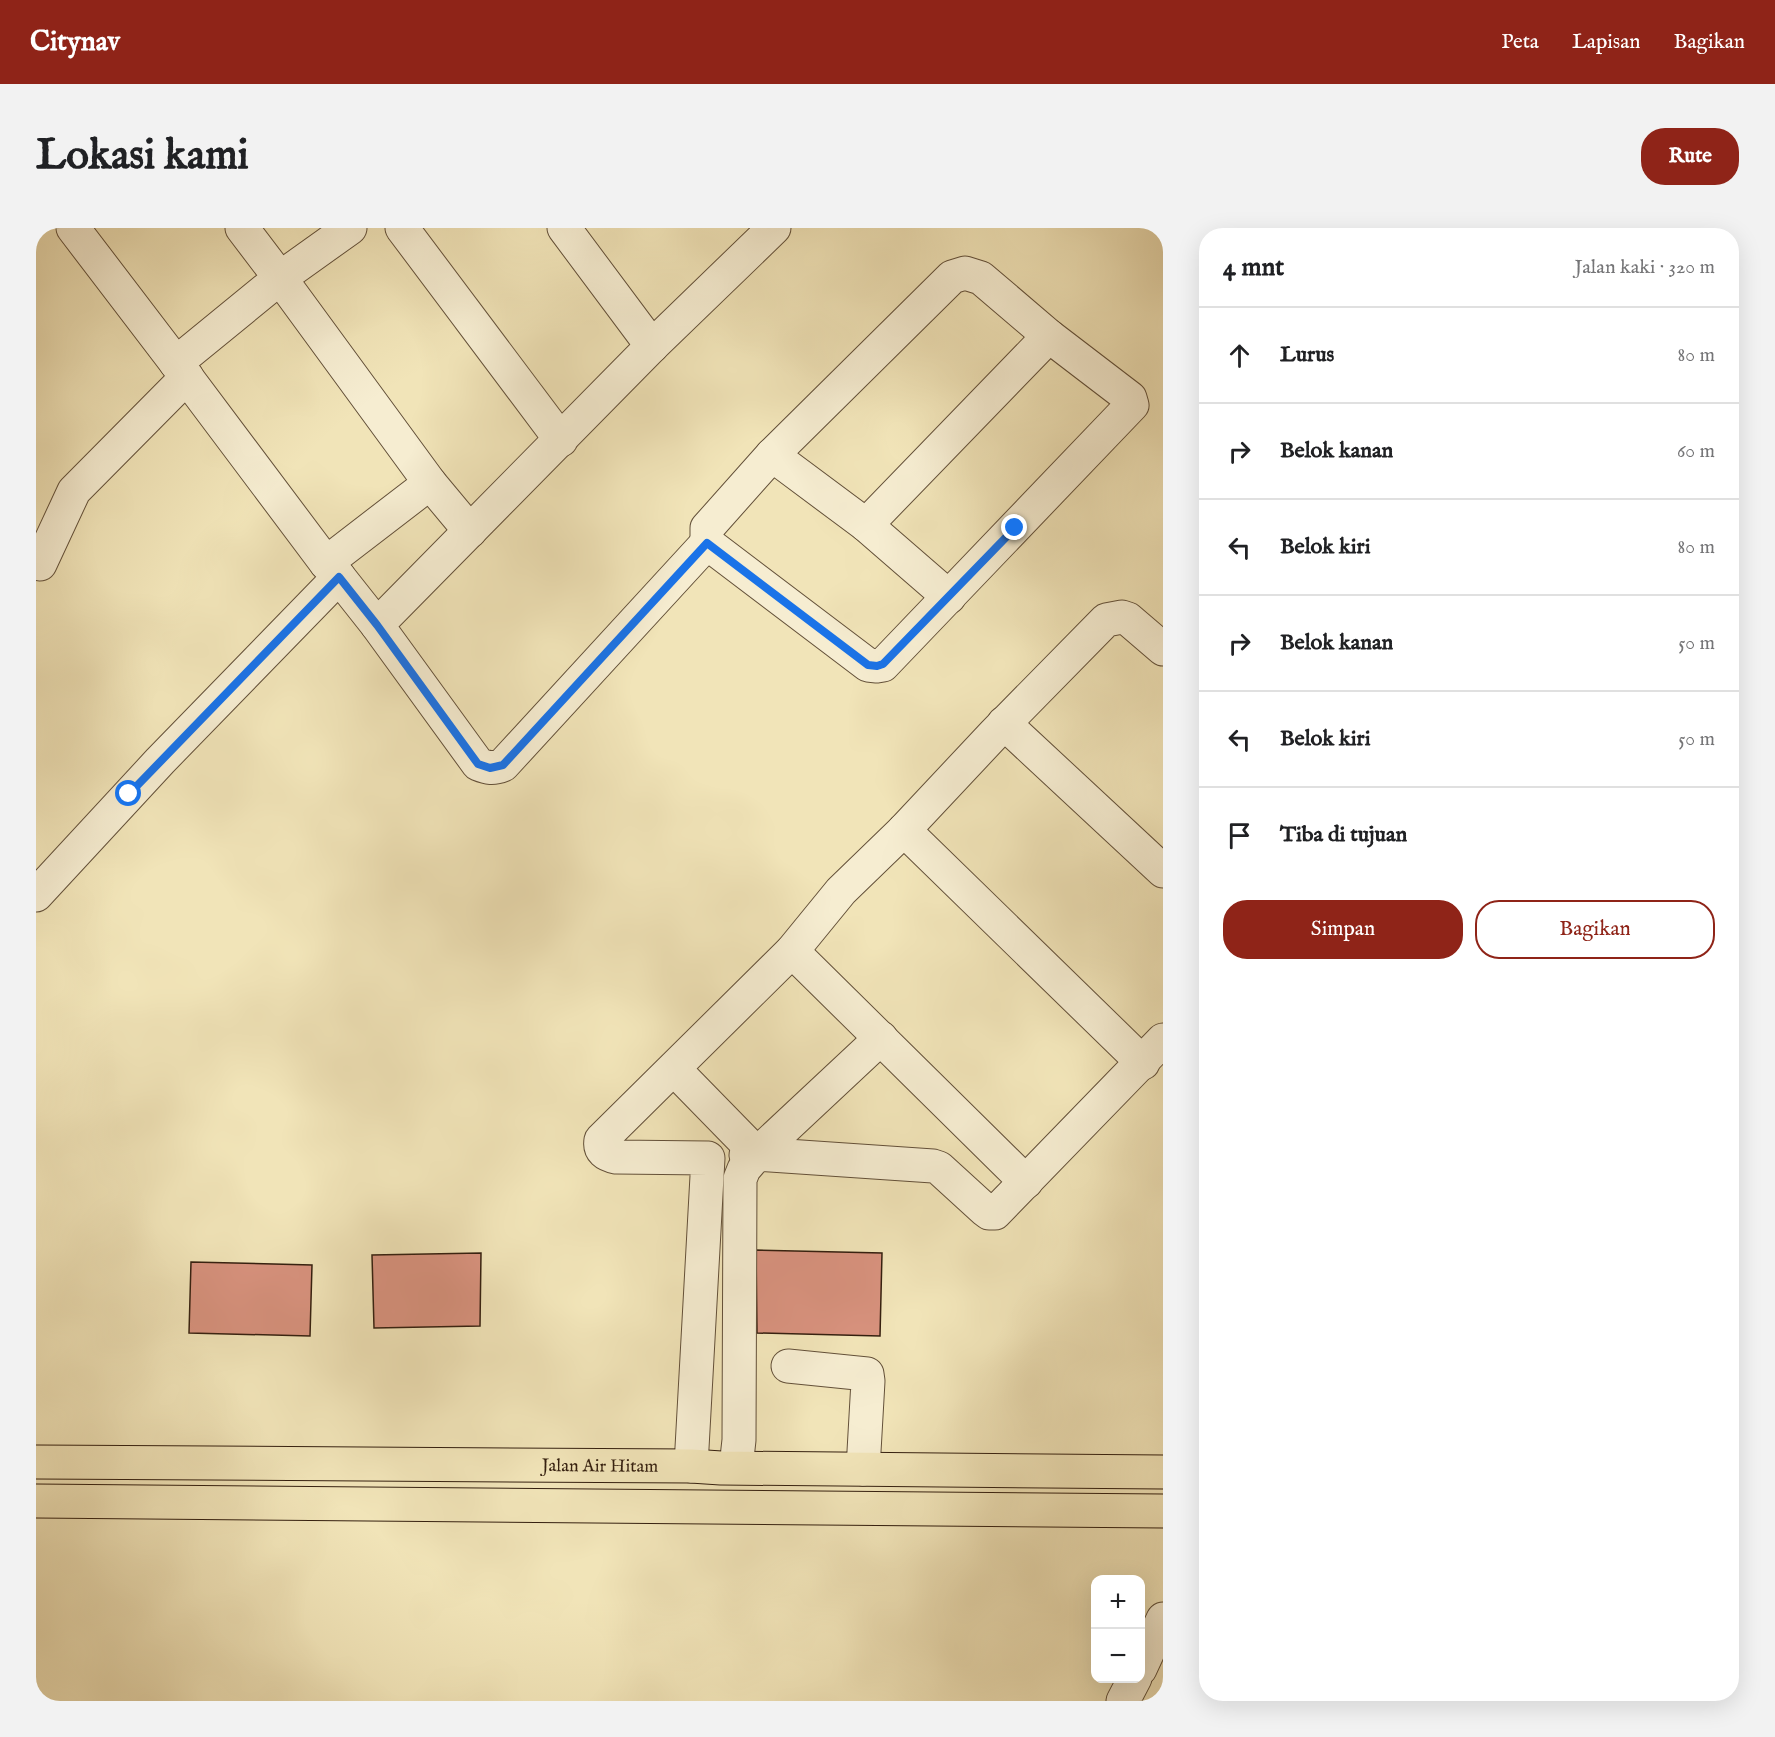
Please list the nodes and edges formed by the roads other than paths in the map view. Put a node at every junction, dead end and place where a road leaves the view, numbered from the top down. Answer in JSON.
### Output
{"nodes":[{"id":1,"x":73,"y":228,"type":"edge"},
{"id":2,"x":242,"y":228,"type":"edge"},
{"id":3,"x":350,"y":228,"type":"edge"},
{"id":4,"x":402,"y":228,"type":"edge"},
{"id":5,"x":774,"y":228,"type":"edge"},
{"id":6,"x":566,"y":229,"type":"edge"},
{"id":7,"x":280,"y":278,"type":"junction"},
{"id":8,"x":1049,"y":336,"type":"junction"},
{"id":9,"x":652,"y":346,"type":"junction"},
{"id":10,"x":182,"y":370,"type":"junction"},
{"id":11,"x":561,"y":440,"type":"junction"},
{"id":12,"x":772,"y":455,"type":"junction"},
{"id":13,"x":430,"y":483,"type":"junction"},
{"id":14,"x":866,"y":525,"type":"junction"},
{"id":15,"x":470,"y":531,"type":"junction"},
{"id":16,"x":707,"y":543,"type":"junction"},
{"id":17,"x":40,"y":564,"type":"dead end"},
{"id":18,"x":333,"y":570,"type":"junction"},
{"id":19,"x":949,"y":597,"type":"junction"},
{"id":20,"x":377,"y":625,"type":"junction"},
{"id":21,"x":1163,"y":650,"type":"edge"},
{"id":22,"x":1004,"y":723,"type":"junction"},
{"id":23,"x":904,"y":830,"type":"junction"},
{"id":24,"x":1163,"y":871,"type":"edge"},
{"id":25,"x":36,"y":895,"type":"edge"},
{"id":26,"x":792,"y":951,"type":"junction"},
{"id":27,"x":881,"y":1038,"type":"junction"},
{"id":28,"x":1153,"y":1051,"type":"edge"},
{"id":29,"x":674,"y":1069,"type":"junction"},
{"id":30,"x":757,"y":1154,"type":"junction"},
{"id":31,"x":708,"y":1158,"type":"junction"},
{"id":32,"x":1026,"y":1182,"type":"junction"},
{"id":33,"x":788,"y":1366,"type":"dead end"},
{"id":34,"x":36,"y":1462,"type":"edge"},
{"id":35,"x":691,"y":1466,"type":"junction"},
{"id":36,"x":736,"y":1467,"type":"junction"},
{"id":37,"x":863,"y":1469,"type":"junction"},
{"id":38,"x":1163,"y":1473,"type":"edge"},
{"id":39,"x":36,"y":1501,"type":"edge"},
{"id":40,"x":1163,"y":1511,"type":"edge"},
{"id":41,"x":1163,"y":1619,"type":"edge"},
{"id":42,"x":1145,"y":1658,"type":"edge"},
{"id":43,"x":1132,"y":1683,"type":"edge"},
{"id":44,"x":1123,"y":1701,"type":"edge"}],
"edges":[{"from":1,"to":10,"type":"street"},
{"from":2,"to":7,"type":"street"},
{"from":3,"to":7,"type":"street"},
{"from":4,"to":11,"type":"street"},
{"from":5,"to":9,"type":"street"},
{"from":6,"to":9,"type":"street"},
{"from":7,"to":10,"type":"street"},
{"from":7,"to":13,"type":"street"},
{"from":8,"to":12,"type":"street"},
{"from":8,"to":14,"type":"street"},
{"from":8,"to":19,"type":"street"},
{"from":9,"to":11,"type":"street"},
{"from":10,"to":17,"type":"street"},
{"from":10,"to":18,"type":"street"},
{"from":11,"to":15,"type":"street"},
{"from":12,"to":14,"type":"street"},
{"from":12,"to":16,"type":"street"},
{"from":13,"to":15,"type":"street"},
{"from":13,"to":18,"type":"street"},
{"from":14,"to":19,"type":"street"},
{"from":15,"to":20,"type":"street"},
{"from":16,"to":19,"type":"street"},
{"from":16,"to":20,"type":"street"},
{"from":18,"to":20,"type":"street"},
{"from":18,"to":25,"type":"street"},
{"from":21,"to":22,"type":"street"},
{"from":22,"to":23,"type":"street"},
{"from":22,"to":24,"type":"street"},
{"from":23,"to":26,"type":"street"},
{"from":23,"to":28,"type":"street"},
{"from":26,"to":27,"type":"street"},
{"from":26,"to":29,"type":"street"},
{"from":27,"to":30,"type":"street"},
{"from":27,"to":32,"type":"street"},
{"from":28,"to":32,"type":"street"},
{"from":29,"to":30,"type":"street"},
{"from":29,"to":31,"type":"street"},
{"from":30,"to":31,"type":"street"},
{"from":30,"to":32,"type":"street"},
{"from":30,"to":36,"type":"street"},
{"from":31,"to":35,"type":"street"},
{"from":33,"to":37,"type":"street"},
{"from":34,"to":35,"type":"highway","name":"Jalan Air Hitam"},
{"from":35,"to":36,"type":"highway","name":"Jalan Air Hitam"},
{"from":36,"to":37,"type":"highway","name":"Jalan Air Hitam"},
{"from":37,"to":38,"type":"highway","name":"Jalan Air Hitam"},
{"from":39,"to":40,"type":"highway"},
{"from":41,"to":42,"type":"street"},
{"from":43,"to":44,"type":"street"}]}
